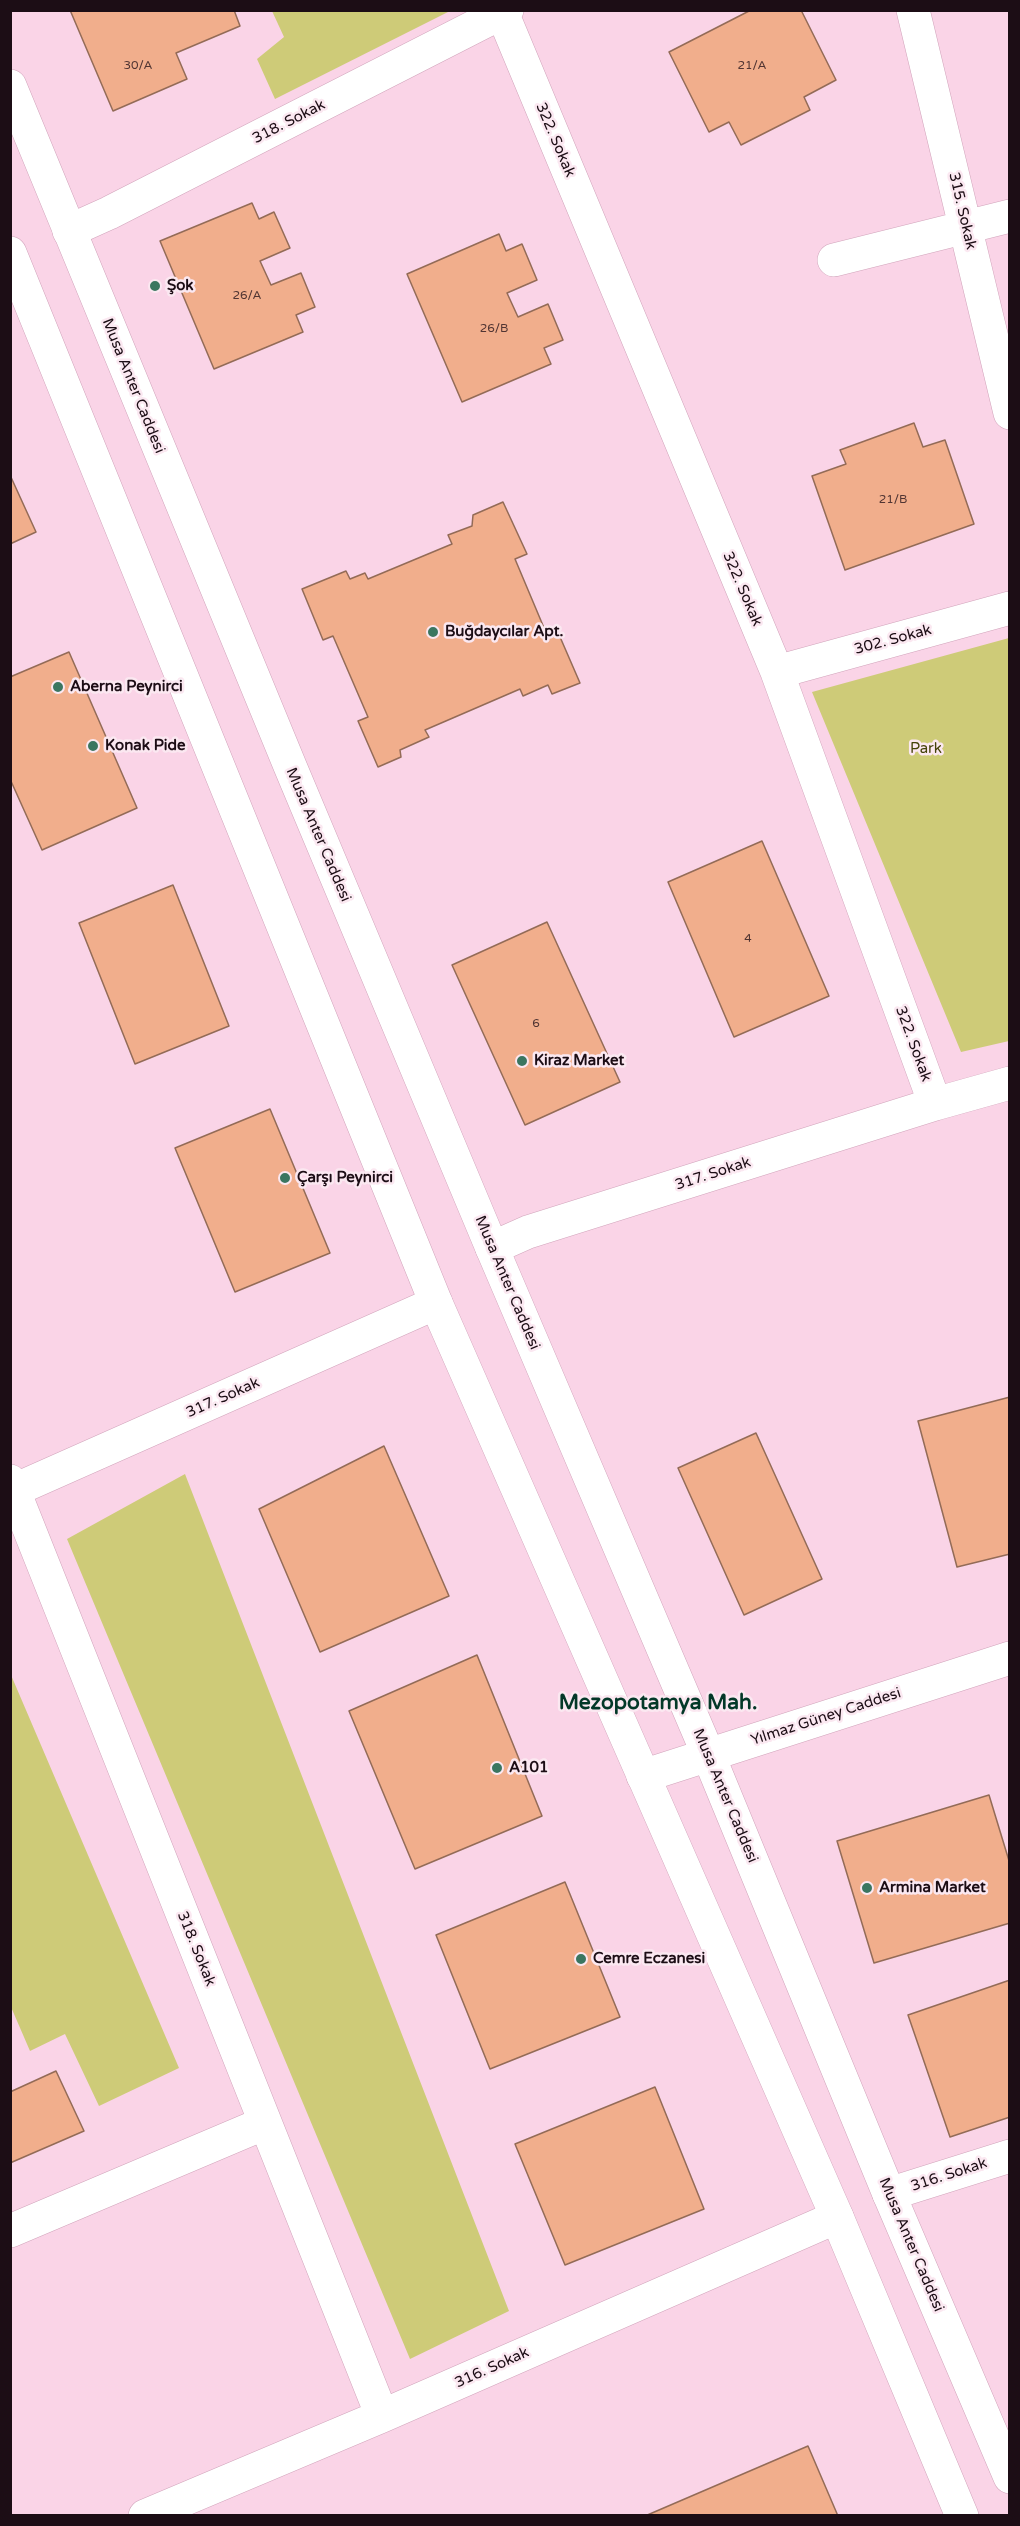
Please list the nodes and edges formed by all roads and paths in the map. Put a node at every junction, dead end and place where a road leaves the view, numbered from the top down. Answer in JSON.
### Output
{"nodes":[{"id":1,"x":913,"y":10,"type":"edge"},
{"id":2,"x":504,"y":12,"type":"edge"},
{"id":3,"x":10,"y":86,"type":"edge"},
{"id":4,"x":1010,"y":216,"type":"edge"},
{"id":5,"x":965,"y":227,"type":"junction"},
{"id":6,"x":69,"y":231,"type":"junction"},
{"id":7,"x":12,"y":260,"type":"edge"},
{"id":8,"x":834,"y":260,"type":"dead end"},
{"id":9,"x":1010,"y":413,"type":"edge"},
{"id":10,"x":1010,"y":608,"type":"edge"},
{"id":11,"x":777,"y":672,"type":"junction"},
{"id":12,"x":1010,"y":1083,"type":"edge"},
{"id":13,"x":935,"y":1104,"type":"junction"},
{"id":14,"x":492,"y":1248,"type":"junction"},
{"id":15,"x":436,"y":1303,"type":"junction"},
{"id":16,"x":12,"y":1488,"type":"edge"},
{"id":17,"x":1010,"y":1658,"type":"edge"},
{"id":18,"x":708,"y":1754,"type":"junction"},
{"id":19,"x":643,"y":1776,"type":"junction"},
{"id":20,"x":265,"y":2123,"type":"junction"},
{"id":21,"x":1010,"y":2156,"type":"edge"},
{"id":22,"x":889,"y":2194,"type":"junction"},
{"id":23,"x":837,"y":2217,"type":"junction"},
{"id":24,"x":10,"y":2231,"type":"edge"},
{"id":25,"x":382,"y":2416,"type":"junction"},
{"id":26,"x":1010,"y":2477,"type":"edge"},
{"id":27,"x":146,"y":2516,"type":"edge"},
{"id":28,"x":962,"y":2516,"type":"edge"}],
"edges":[{"from":1,"to":5,"type":"street","name":"315. Sokak"},
{"from":2,"to":6,"type":"street","name":"318. Sokak"},
{"from":2,"to":11,"type":"street","name":"322. Sokak"},
{"from":3,"to":6,"type":"street","name":"Musa Anter Caddesi"},
{"from":4,"to":5,"type":"street"},
{"from":5,"to":8,"type":"street"},
{"from":5,"to":9,"type":"street","name":"315. Sokak"},
{"from":6,"to":14,"type":"street","name":"Musa Anter Caddesi"},
{"from":7,"to":15,"type":"street"},
{"from":10,"to":11,"type":"street","name":"302. Sokak"},
{"from":11,"to":13,"type":"street","name":"322. Sokak"},
{"from":12,"to":13,"type":"street"},
{"from":13,"to":14,"type":"street","name":"317. Sokak"},
{"from":14,"to":18,"type":"street","name":"Musa Anter Caddesi"},
{"from":15,"to":16,"type":"street","name":"317. Sokak"},
{"from":15,"to":19,"type":"street"},
{"from":16,"to":20,"type":"street","name":"318. Sokak"},
{"from":17,"to":18,"type":"street","name":"Yılmaz Güney Caddesi"},
{"from":18,"to":19,"type":"street","name":"Yılmaz Güney Caddesi"},
{"from":18,"to":22,"type":"street","name":"Musa Anter Caddesi"},
{"from":19,"to":23,"type":"street"},
{"from":20,"to":24,"type":"street"},
{"from":20,"to":25,"type":"street","name":"318. Sokak"},
{"from":21,"to":22,"type":"street","name":"316. Sokak"},
{"from":22,"to":26,"type":"street","name":"Musa Anter Caddesi"},
{"from":23,"to":25,"type":"street","name":"316. Sokak"},
{"from":23,"to":28,"type":"street"},
{"from":25,"to":27,"type":"street","name":"316. Sokak"}]}
